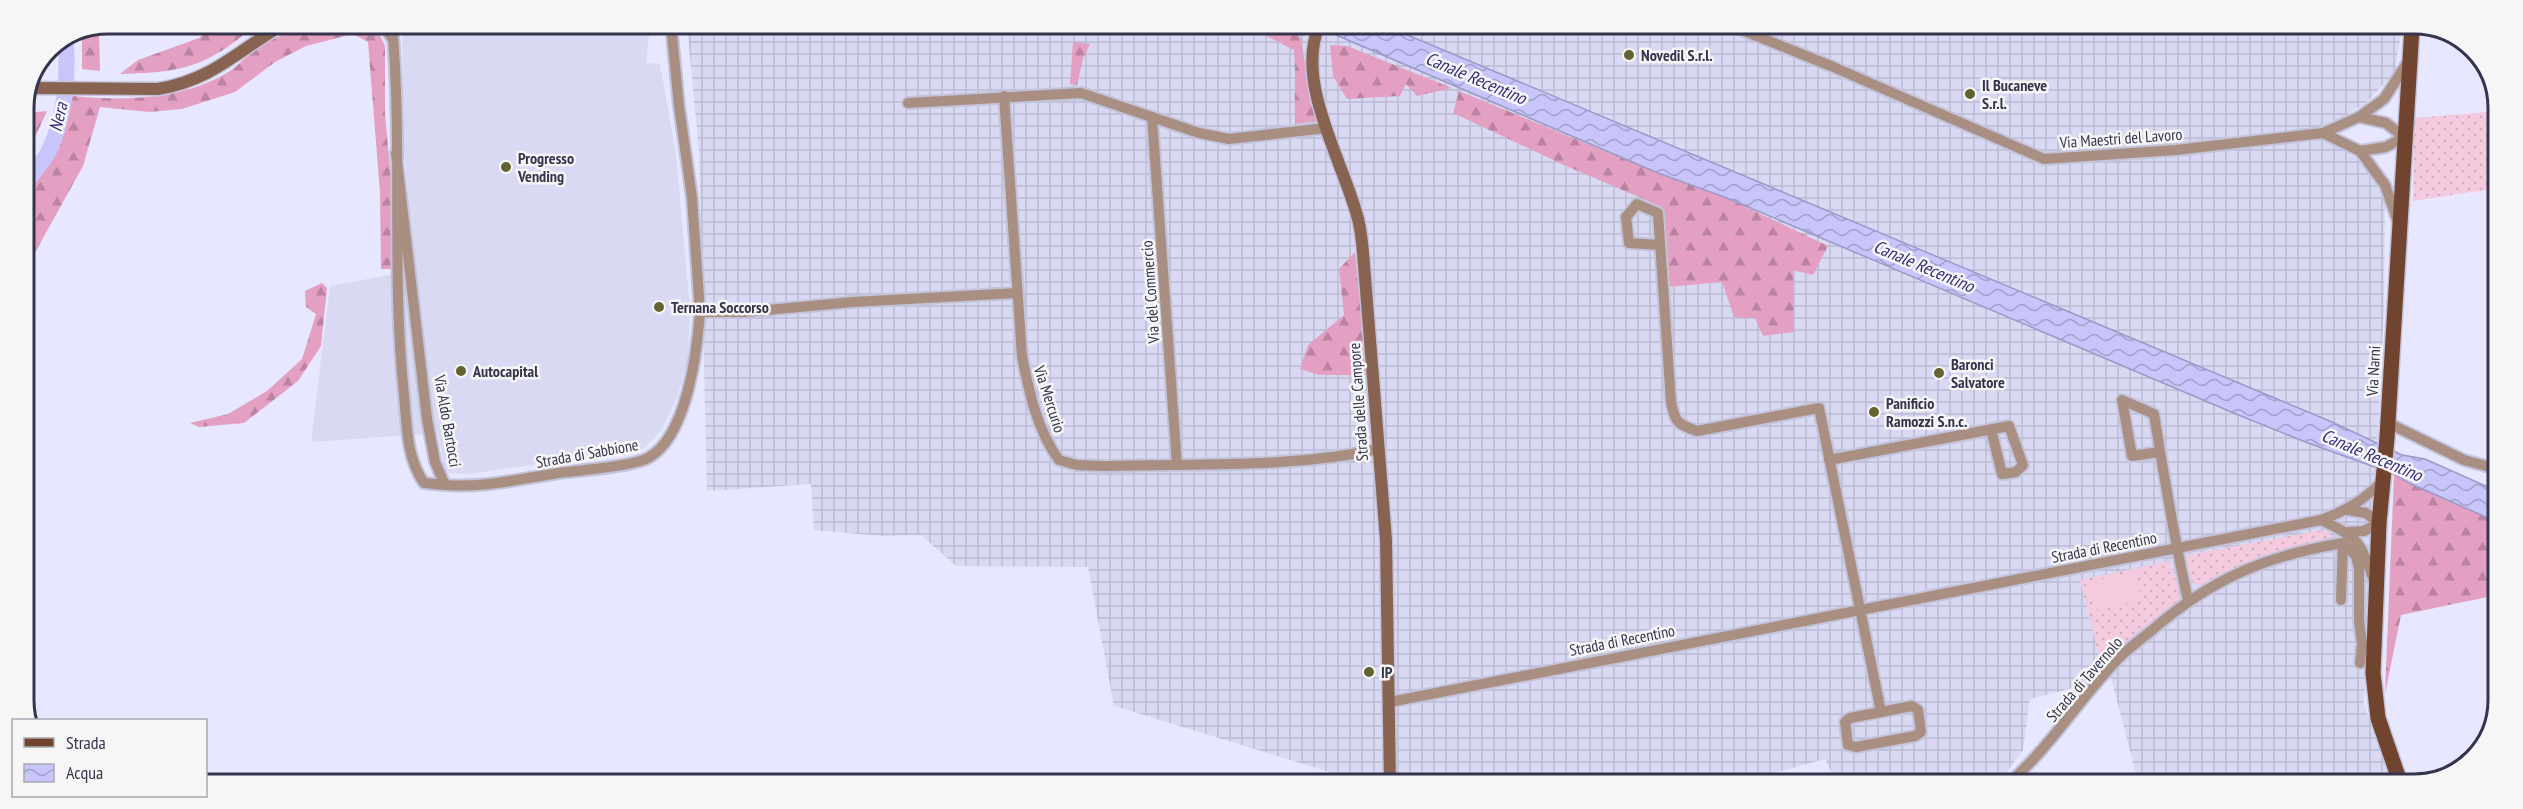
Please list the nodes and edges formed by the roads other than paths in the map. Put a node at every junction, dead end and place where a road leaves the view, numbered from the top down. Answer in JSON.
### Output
{"nodes":[{"id":1,"x":266,"y":34,"type":"edge"},
{"id":2,"x":389,"y":34,"type":"edge"},
{"id":3,"x":393,"y":34,"type":"edge"},
{"id":4,"x":396,"y":34,"type":"edge"},
{"id":5,"x":672,"y":34,"type":"edge"},
{"id":6,"x":1317,"y":34,"type":"edge"},
{"id":7,"x":1752,"y":34,"type":"edge"},
{"id":8,"x":2411,"y":34,"type":"edge"},
{"id":9,"x":393,"y":39,"type":"junction"},
{"id":10,"x":2409,"y":59,"type":"junction"},
{"id":11,"x":38,"y":88,"type":"edge"},
{"id":12,"x":1004,"y":96,"type":"junction"},
{"id":13,"x":908,"y":103,"type":"dead end"},
{"id":14,"x":1152,"y":117,"type":"junction"},
{"id":15,"x":2359,"y":117,"type":"junction"},
{"id":16,"x":1326,"y":128,"type":"junction"},
{"id":17,"x":2323,"y":133,"type":"junction"},
{"id":18,"x":2404,"y":137,"type":"junction"},
{"id":19,"x":2360,"y":151,"type":"junction"},
{"id":20,"x":396,"y":153,"type":"junction"},
{"id":21,"x":2400,"y":228,"type":"junction"},
{"id":22,"x":1660,"y":245,"type":"dead end"},
{"id":23,"x":1017,"y":293,"type":"junction"},
{"id":24,"x":700,"y":312,"type":"junction"},
{"id":25,"x":1991,"y":429,"type":"dead end"},
{"id":26,"x":2388,"y":431,"type":"junction"},
{"id":27,"x":1378,"y":448,"type":"junction"},
{"id":28,"x":2160,"y":452,"type":"junction"},
{"id":29,"x":1829,"y":460,"type":"junction"},
{"id":30,"x":1177,"y":465,"type":"junction"},
{"id":31,"x":2488,"y":467,"type":"edge"},
{"id":32,"x":2383,"y":481,"type":"junction"},
{"id":33,"x":445,"y":485,"type":"junction"},
{"id":34,"x":2347,"y":510,"type":"junction"},
{"id":35,"x":2320,"y":520,"type":"junction"},
{"id":36,"x":2379,"y":523,"type":"junction"},
{"id":37,"x":2345,"y":537,"type":"junction"},
{"id":38,"x":2176,"y":548,"type":"junction"},
{"id":39,"x":2376,"y":586,"type":"junction"},
{"id":40,"x":2188,"y":600,"type":"junction"},
{"id":41,"x":2342,"y":600,"type":"dead end"},
{"id":42,"x":1860,"y":609,"type":"junction"},
{"id":43,"x":2361,"y":663,"type":"dead end"},
{"id":44,"x":1390,"y":702,"type":"junction"},
{"id":45,"x":1881,"y":712,"type":"junction"},
{"id":46,"x":1390,"y":774,"type":"edge"},
{"id":47,"x":2019,"y":774,"type":"edge"},
{"id":48,"x":2397,"y":774,"type":"edge"}],
"edges":[{"from":1,"to":11,"type":"street"},
{"from":2,"to":9,"type":"street"},
{"from":3,"to":9,"type":"street","name":"Via Aldo Bartocci"},
{"from":4,"to":9,"type":"street"},
{"from":5,"to":24,"type":"street","name":"Strada di Sabbione"},
{"from":6,"to":16,"type":"street","name":"Strada delle Campore"},
{"from":7,"to":17,"type":"street","name":"Via Maestri del Lavoro"},
{"from":8,"to":10,"type":"main road","name":"Via Narni"},
{"from":9,"to":20,"type":"street","name":"Via Aldo Bartocci"},
{"from":10,"to":15,"type":"street","name":"Via Maestri del Lavoro"},
{"from":10,"to":18,"type":"main road","name":"Via Narni"},
{"from":12,"to":13,"type":"street"},
{"from":12,"to":14,"type":"street"},
{"from":12,"to":23,"type":"street","name":"Via Mercurio"},
{"from":14,"to":16,"type":"street"},
{"from":14,"to":30,"type":"street","name":"Via del Commercio"},
{"from":15,"to":17,"type":"street","name":"Via Maestri del Lavoro"},
{"from":15,"to":18,"type":"street"},
{"from":16,"to":27,"type":"street","name":"Strada delle Campore"},
{"from":17,"to":19,"type":"street"},
{"from":18,"to":19,"type":"street"},
{"from":18,"to":21,"type":"main road","name":"Via Narni"},
{"from":19,"to":21,"type":"street"},
{"from":20,"to":33,"type":"street","name":"Via Aldo Bartocci"},
{"from":20,"to":33,"type":"street","name":"Via Aldo Bartocci"},
{"from":21,"to":26,"type":"main road","name":"Via Narni"},
{"from":22,"to":29,"type":"street"},
{"from":23,"to":24,"type":"street"},
{"from":23,"to":30,"type":"street","name":"Via Mercurio"},
{"from":24,"to":33,"type":"street","name":"Strada di Sabbione"},
{"from":25,"to":29,"type":"street"},
{"from":26,"to":31,"type":"street"},
{"from":26,"to":32,"type":"main road","name":"Via Narni"},
{"from":27,"to":30,"type":"street","name":"Via Mercurio"},
{"from":27,"to":44,"type":"street","name":"Strada delle Campore"},
{"from":28,"to":28,"type":"street","name":"Strada di Recentino"},
{"from":28,"to":38,"type":"street","name":"Strada di Recentino"},
{"from":29,"to":42,"type":"street"},
{"from":32,"to":34,"type":"street","name":"Strada di Recentino"},
{"from":32,"to":36,"type":"main road","name":"Via Narni"},
{"from":34,"to":35,"type":"street","name":"Strada di Recentino"},
{"from":34,"to":36,"type":"street"},
{"from":35,"to":37,"type":"street"},
{"from":35,"to":38,"type":"street","name":"Strada di Recentino"},
{"from":36,"to":37,"type":"street"},
{"from":36,"to":39,"type":"main road","name":"Via Narni"},
{"from":37,"to":39,"type":"street"},
{"from":37,"to":40,"type":"street","name":"Strada di Tavernolo"},
{"from":37,"to":41,"type":"street"},
{"from":37,"to":43,"type":"street"},
{"from":38,"to":40,"type":"street"},
{"from":38,"to":42,"type":"street","name":"Strada di Recentino"},
{"from":39,"to":48,"type":"main road","name":"Via Narni"},
{"from":40,"to":47,"type":"street","name":"Strada di Tavernolo"},
{"from":42,"to":44,"type":"street","name":"Strada di Recentino"},
{"from":42,"to":45,"type":"street"},
{"from":44,"to":46,"type":"street","name":"Strada delle Campore"},
{"from":45,"to":45,"type":"street"}]}
